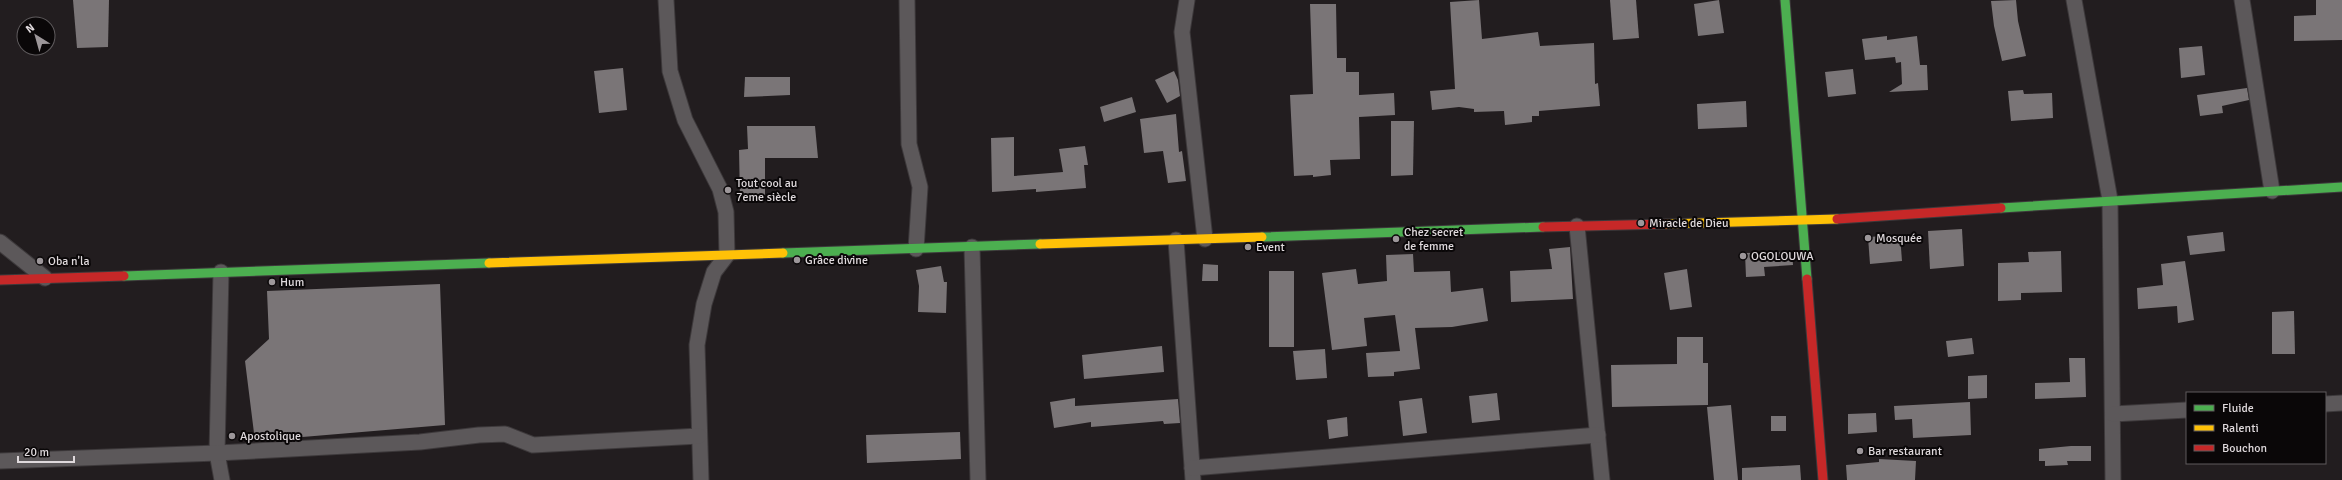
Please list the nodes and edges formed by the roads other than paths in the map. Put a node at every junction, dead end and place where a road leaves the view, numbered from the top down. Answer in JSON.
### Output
{"nodes":[{"id":1,"x":666,"y":0,"type":"edge"},
{"id":2,"x":907,"y":0,"type":"edge"},
{"id":3,"x":1187,"y":0,"type":"edge"},
{"id":4,"x":1784,"y":0,"type":"edge"},
{"id":5,"x":2074,"y":0,"type":"edge"},
{"id":6,"x":2242,"y":0,"type":"edge"},
{"id":7,"x":2342,"y":187,"type":"edge"},
{"id":8,"x":2272,"y":191,"type":"junction"},
{"id":9,"x":2110,"y":200,"type":"junction"},
{"id":10,"x":1801,"y":221,"type":"junction"},
{"id":11,"x":1577,"y":226,"type":"junction"},
{"id":12,"x":1205,"y":239,"type":"junction"},
{"id":13,"x":1176,"y":240,"type":"junction"},
{"id":14,"x":0,"y":242,"type":"edge"},
{"id":15,"x":972,"y":247,"type":"junction"},
{"id":16,"x":916,"y":249,"type":"junction"},
{"id":17,"x":727,"y":255,"type":"junction"},
{"id":18,"x":221,"y":272,"type":"junction"},
{"id":19,"x":45,"y":278,"type":"junction"},
{"id":20,"x":0,"y":280,"type":"edge"},
{"id":21,"x":2342,"y":403,"type":"edge"},
{"id":22,"x":2326,"y":404,"type":"edge"},
{"id":23,"x":2186,"y":410,"type":"edge"},
{"id":24,"x":2113,"y":414,"type":"junction"},
{"id":25,"x":699,"y":436,"type":"junction"},
{"id":26,"x":1598,"y":436,"type":"junction"},
{"id":27,"x":217,"y":454,"type":"junction"},
{"id":28,"x":0,"y":460,"type":"edge"},
{"id":29,"x":1193,"y":474,"type":"edge"},
{"id":30,"x":222,"y":480,"type":"edge"},
{"id":31,"x":701,"y":480,"type":"edge"},
{"id":32,"x":978,"y":480,"type":"edge"},
{"id":33,"x":1602,"y":480,"type":"edge"},
{"id":34,"x":1823,"y":480,"type":"edge"},
{"id":35,"x":2114,"y":480,"type":"edge"}],
"edges":[{"from":1,"to":17,"type":"street"},
{"from":2,"to":16,"type":"street"},
{"from":3,"to":12,"type":"street"},
{"from":4,"to":10,"type":"street"},
{"from":5,"to":9,"type":"street"},
{"from":6,"to":8,"type":"street"},
{"from":7,"to":8,"type":"street"},
{"from":8,"to":9,"type":"street"},
{"from":9,"to":10,"type":"street"},
{"from":9,"to":24,"type":"street"},
{"from":10,"to":11,"type":"street"},
{"from":10,"to":34,"type":"street"},
{"from":11,"to":12,"type":"street"},
{"from":11,"to":26,"type":"street"},
{"from":12,"to":13,"type":"street"},
{"from":13,"to":15,"type":"street"},
{"from":13,"to":29,"type":"street"},
{"from":14,"to":19,"type":"street"},
{"from":15,"to":16,"type":"street"},
{"from":15,"to":32,"type":"street"},
{"from":16,"to":17,"type":"street"},
{"from":17,"to":18,"type":"street"},
{"from":17,"to":25,"type":"street"},
{"from":18,"to":19,"type":"street"},
{"from":18,"to":27,"type":"street"},
{"from":19,"to":20,"type":"street"},
{"from":21,"to":22,"type":"street"},
{"from":23,"to":24,"type":"street"},
{"from":24,"to":35,"type":"street"},
{"from":25,"to":27,"type":"street"},
{"from":25,"to":31,"type":"street"},
{"from":26,"to":29,"type":"street"},
{"from":26,"to":33,"type":"street"},
{"from":27,"to":28,"type":"street"},
{"from":27,"to":30,"type":"street"}]}
